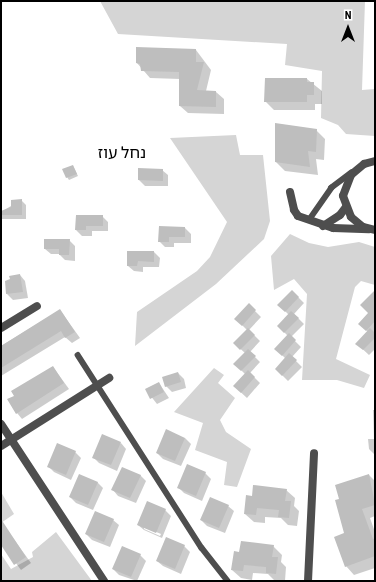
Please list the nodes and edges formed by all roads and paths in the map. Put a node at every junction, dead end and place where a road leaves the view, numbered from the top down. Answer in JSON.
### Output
{"nodes":[{"id":1,"x":375,"y":161,"type":"edge"},
{"id":2,"x":356,"y":168,"type":"junction"},
{"id":3,"x":290,"y":192,"type":"dead end"},
{"id":4,"x":346,"y":207,"type":"junction"},
{"id":5,"x":308,"y":220,"type":"junction"},
{"id":6,"x":323,"y":226,"type":"junction"},
{"id":7,"x":372,"y":229,"type":"edge"},
{"id":8,"x":37,"y":306,"type":"dead end"},
{"id":9,"x":1,"y":328,"type":"edge"},
{"id":10,"x":78,"y":355,"type":"dead end"},
{"id":11,"x":109,"y":378,"type":"dead end"},
{"id":12,"x":97,"y":385,"type":"junction"},
{"id":13,"x":1,"y":424,"type":"edge"},
{"id":14,"x":11,"y":440,"type":"junction"},
{"id":15,"x":1,"y":446,"type":"edge"},
{"id":16,"x":314,"y":453,"type":"dead end"},
{"id":17,"x":104,"y":581,"type":"edge"},
{"id":18,"x":228,"y":581,"type":"edge"},
{"id":19,"x":308,"y":581,"type":"edge"}],
"edges":[{"from":1,"to":2,"type":"street"},
{"from":2,"to":4,"type":"street"},
{"from":2,"to":5,"type":"lane"},
{"from":3,"to":5,"type":"street"},
{"from":4,"to":6,"type":"street"},
{"from":4,"to":7,"type":"street"},
{"from":5,"to":6,"type":"street"},
{"from":6,"to":7,"type":"street"},
{"from":8,"to":9,"type":"street"},
{"from":10,"to":12,"type":"lane"},
{"from":11,"to":12,"type":"street"},
{"from":12,"to":14,"type":"street"},
{"from":12,"to":18,"type":"lane"},
{"from":13,"to":14,"type":"street"},
{"from":14,"to":15,"type":"street"},
{"from":14,"to":17,"type":"street"},
{"from":16,"to":19,"type":"street"}]}
